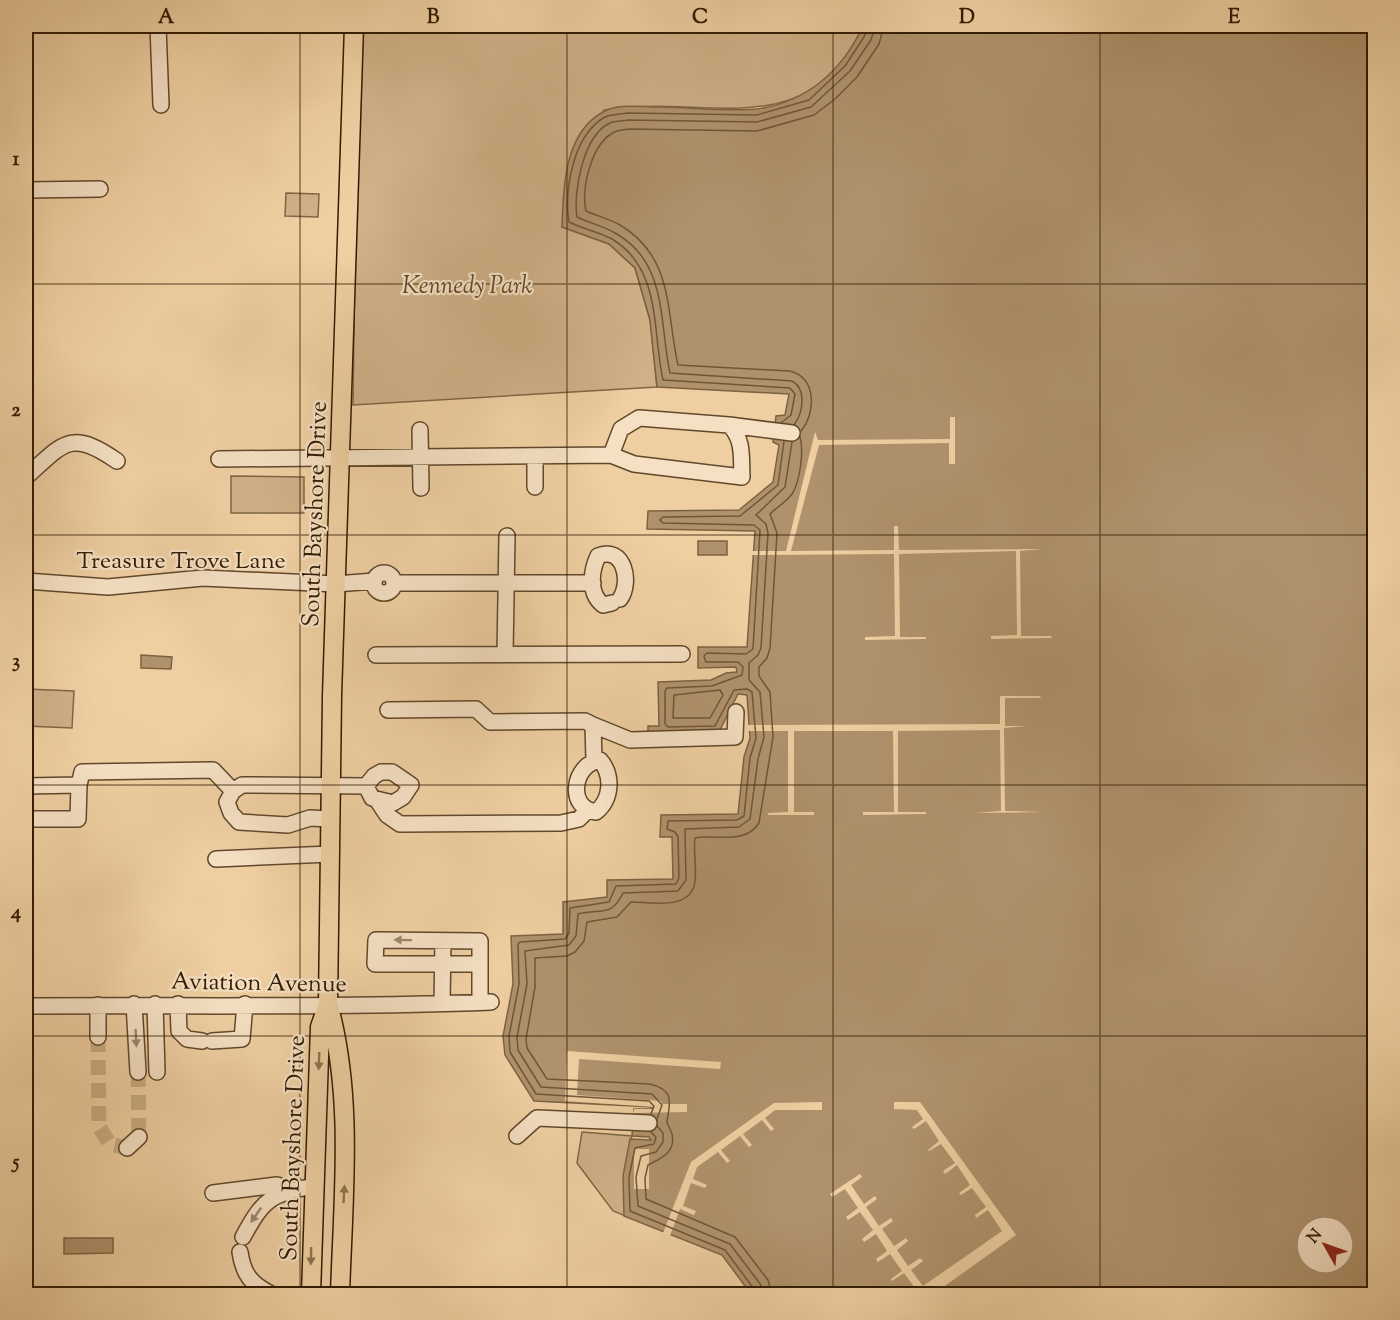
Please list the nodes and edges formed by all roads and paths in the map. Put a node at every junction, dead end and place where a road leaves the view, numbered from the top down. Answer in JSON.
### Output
{"nodes":[{"id":1,"x":158,"y":26,"type":"edge"},
{"id":2,"x":354,"y":26,"type":"edge"},
{"id":3,"x":160,"y":105,"type":"dead end"},
{"id":4,"x":100,"y":189,"type":"dead end"},
{"id":5,"x":26,"y":190,"type":"edge"},
{"id":6,"x":729,"y":425,"type":"junction"},
{"id":7,"x":420,"y":430,"type":"dead end"},
{"id":8,"x":792,"y":433,"type":"dead end"},
{"id":9,"x":611,"y":455,"type":"junction"},
{"id":10,"x":535,"y":456,"type":"junction"},
{"id":11,"x":421,"y":458,"type":"junction"},
{"id":12,"x":219,"y":459,"type":"dead end"},
{"id":13,"x":339,"y":459,"type":"junction"},
{"id":14,"x":117,"y":461,"type":"dead end"},
{"id":15,"x":26,"y":477,"type":"edge"},
{"id":16,"x":535,"y":487,"type":"dead end"},
{"id":17,"x":422,"y":488,"type":"dead end"},
{"id":18,"x":507,"y":536,"type":"dead end"},
{"id":19,"x":26,"y":581,"type":"edge"},
{"id":20,"x":593,"y":583,"type":"junction"},
{"id":21,"x":336,"y":584,"type":"junction"},
{"id":22,"x":506,"y":584,"type":"junction"},
{"id":23,"x":376,"y":654,"type":"dead end"},
{"id":24,"x":505,"y":654,"type":"junction"},
{"id":25,"x":682,"y":654,"type":"dead end"},
{"id":26,"x":388,"y":710,"type":"dead end"},
{"id":27,"x":736,"y":712,"type":"dead end"},
{"id":28,"x":594,"y":725,"type":"junction"},
{"id":29,"x":594,"y":761,"type":"junction"},
{"id":30,"x":79,"y":785,"type":"junction"},
{"id":31,"x":26,"y":786,"type":"edge"},
{"id":32,"x":366,"y":786,"type":"junction"},
{"id":33,"x":330,"y":787,"type":"junction"},
{"id":34,"x":233,"y":791,"type":"junction"},
{"id":35,"x":377,"y":800,"type":"junction"},
{"id":36,"x":587,"y":811,"type":"junction"},
{"id":37,"x":26,"y":819,"type":"edge"},
{"id":38,"x":330,"y":819,"type":"junction"},
{"id":39,"x":330,"y":854,"type":"junction"},
{"id":40,"x":216,"y":859,"type":"dead end"},
{"id":41,"x":443,"y":940,"type":"junction"},
{"id":42,"x":442,"y":964,"type":"junction"},
{"id":43,"x":480,"y":964,"type":"junction"},
{"id":44,"x":442,"y":1003,"type":"junction"},
{"id":45,"x":134,"y":1004,"type":"junction"},
{"id":46,"x":155,"y":1004,"type":"junction"},
{"id":47,"x":178,"y":1004,"type":"junction"},
{"id":48,"x":245,"y":1004,"type":"junction"},
{"id":49,"x":328,"y":1004,"type":"junction"},
{"id":50,"x":98,"y":1005,"type":"junction"},
{"id":51,"x":26,"y":1006,"type":"edge"},
{"id":52,"x":98,"y":1037,"type":"tunnel mouth"},
{"id":53,"x":138,"y":1072,"type":"tunnel mouth"},
{"id":54,"x":157,"y":1072,"type":"tunnel mouth"},
{"id":55,"x":649,"y":1123,"type":"dead end"},
{"id":56,"x":516,"y":1136,"type":"dead end"},
{"id":57,"x":139,"y":1137,"type":"dead end"},
{"id":58,"x":127,"y":1148,"type":"dead end"},
{"id":59,"x":314,"y":1186,"type":"junction"},
{"id":60,"x":290,"y":1190,"type":"junction"},
{"id":61,"x":213,"y":1193,"type":"dead end"},
{"id":62,"x":271,"y":1294,"type":"edge"},
{"id":63,"x":311,"y":1294,"type":"edge"},
{"id":64,"x":340,"y":1294,"type":"edge"}],
"edges":[{"from":1,"to":3,"type":"street"},
{"from":2,"to":13,"type":"main road","name":"South Bayshore Drive"},
{"from":4,"to":5,"type":"street"},
{"from":6,"to":8,"type":"street"},
{"from":6,"to":9,"type":"street"},
{"from":6,"to":9,"type":"street"},
{"from":7,"to":11,"type":"street"},
{"from":9,"to":10,"type":"street"},
{"from":10,"to":11,"type":"street"},
{"from":10,"to":16,"type":"street"},
{"from":11,"to":13,"type":"street"},
{"from":11,"to":17,"type":"street"},
{"from":12,"to":13,"type":"street"},
{"from":13,"to":21,"type":"main road","name":"South Bayshore Drive"},
{"from":14,"to":15,"type":"street"},
{"from":18,"to":22,"type":"street"},
{"from":19,"to":21,"type":"street","name":"Treasure Trove Lane"},
{"from":20,"to":20,"type":"street"},
{"from":20,"to":22,"type":"street"},
{"from":21,"to":22,"type":"street","name":"Treasure Trove Lane"},
{"from":21,"to":33,"type":"main road","name":"South Bayshore Drive"},
{"from":22,"to":24,"type":"street"},
{"from":23,"to":24,"type":"street"},
{"from":24,"to":25,"type":"street"},
{"from":26,"to":28,"type":"street"},
{"from":27,"to":28,"type":"street"},
{"from":28,"to":29,"type":"street"},
{"from":29,"to":36,"type":"street"},
{"from":29,"to":36,"type":"street"},
{"from":30,"to":31,"type":"street"},
{"from":30,"to":34,"type":"street"},
{"from":30,"to":37,"type":"street"},
{"from":32,"to":33,"type":"street"},
{"from":32,"to":35,"type":"street"},
{"from":32,"to":35,"type":"street"},
{"from":33,"to":34,"type":"street"},
{"from":33,"to":38,"type":"main road","name":"South Bayshore Drive"},
{"from":34,"to":38,"type":"street"},
{"from":35,"to":36,"type":"street"},
{"from":38,"to":39,"type":"main road","name":"South Bayshore Drive"},
{"from":39,"to":40,"type":"street"},
{"from":39,"to":49,"type":"main road","name":"South Bayshore Drive"},
{"from":41,"to":42,"type":"street"},
{"from":41,"to":42,"type":"street","one_way":true},
{"from":41,"to":43,"type":"street"},
{"from":42,"to":43,"type":"street"},
{"from":42,"to":44,"type":"street"},
{"from":43,"to":44,"type":"street","name":"Aviation Avenue"},
{"from":44,"to":49,"type":"street","name":"Aviation Avenue"},
{"from":45,"to":46,"type":"street","name":"Aviation Avenue"},
{"from":45,"to":50,"type":"street","name":"Aviation Avenue"},
{"from":45,"to":53,"type":"street","one_way":true},
{"from":46,"to":47,"type":"street","name":"Aviation Avenue"},
{"from":46,"to":54,"type":"street"},
{"from":47,"to":48,"type":"street","name":"Aviation Avenue"},
{"from":47,"to":48,"type":"street"},
{"from":48,"to":49,"type":"street","name":"Aviation Avenue"},
{"from":49,"to":59,"type":"main road","name":"South Bayshore Drive","one_way":true},
{"from":64,"to":49,"type":"main road","name":"South Bayshore Drive","one_way":true},
{"from":50,"to":51,"type":"street","name":"Aviation Avenue"},
{"from":50,"to":52,"type":"street"},
{"from":55,"to":56,"type":"street"},
{"from":57,"to":58,"type":"street"},
{"from":59,"to":60,"type":"street"},
{"from":59,"to":63,"type":"main road","name":"South Bayshore Drive","one_way":true},
{"from":60,"to":61,"type":"street"},
{"from":60,"to":62,"type":"street","one_way":true}]}
